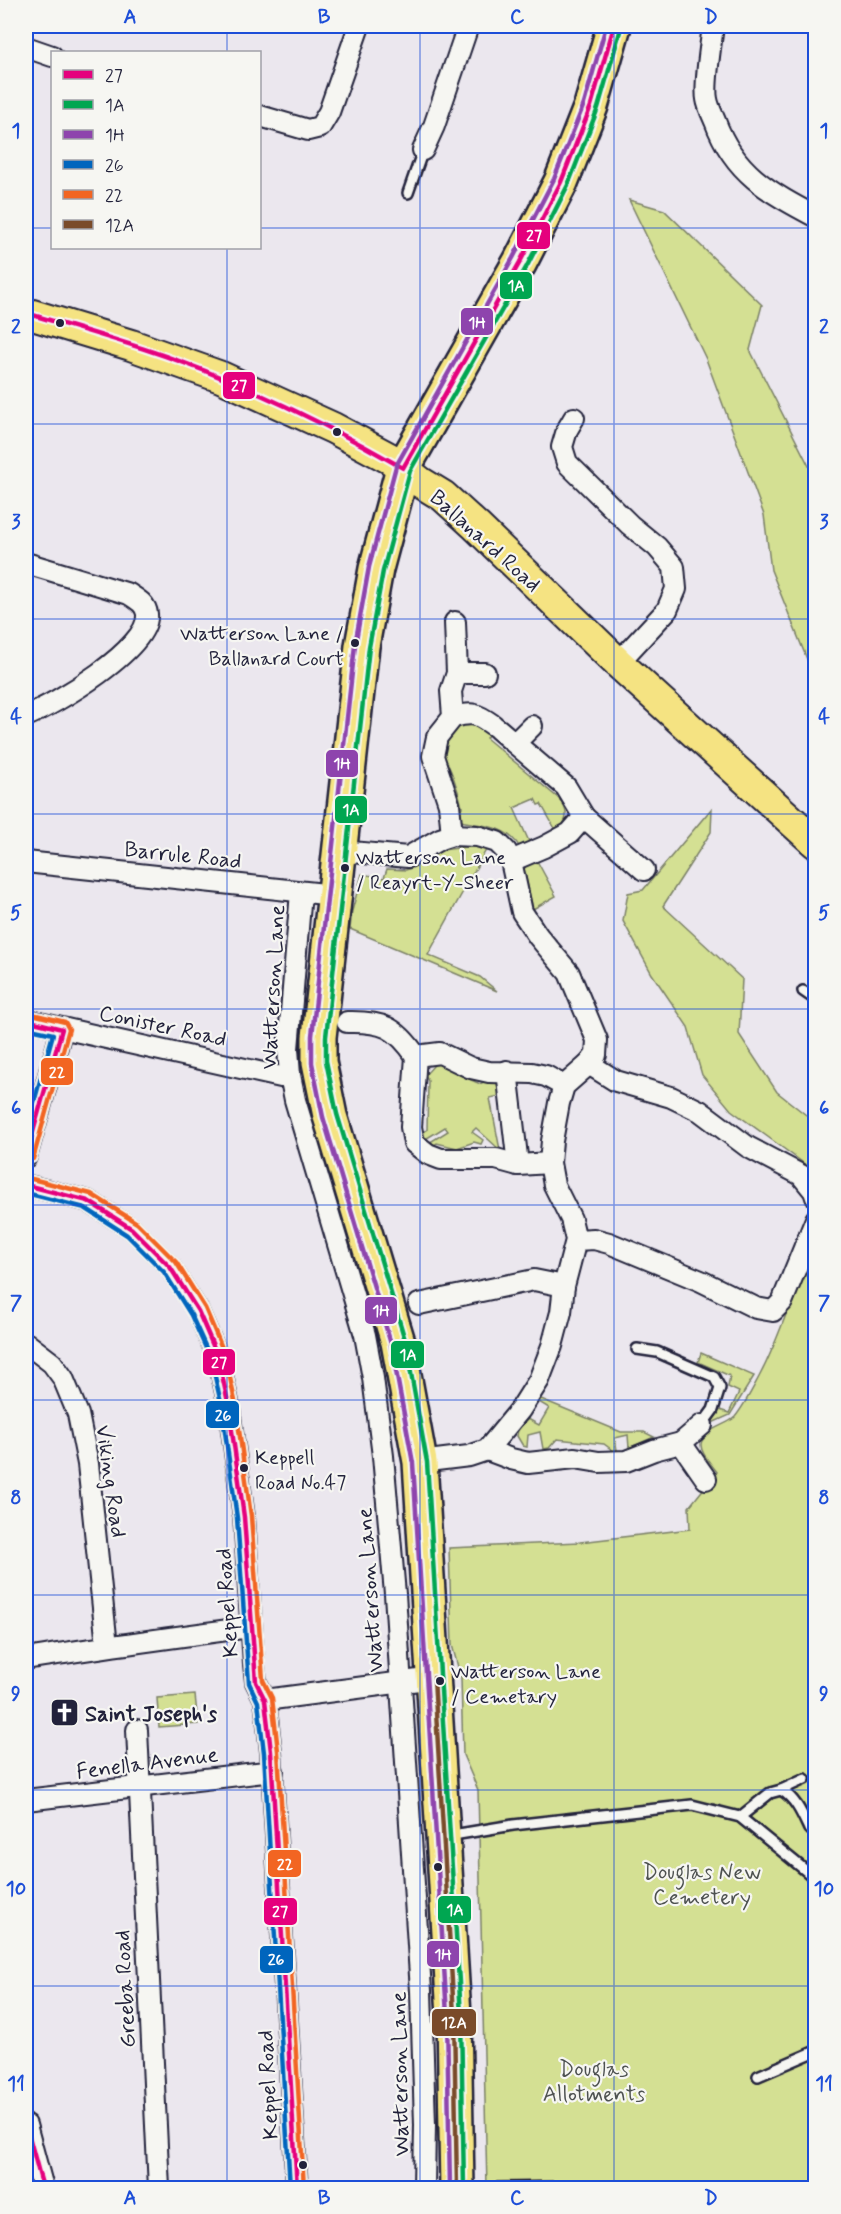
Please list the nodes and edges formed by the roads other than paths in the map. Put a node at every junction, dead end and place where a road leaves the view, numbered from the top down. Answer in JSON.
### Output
{"nodes":[{"id":1,"x":359,"y":26,"type":"edge"},
{"id":2,"x":468,"y":26,"type":"edge"},
{"id":3,"x":614,"y":26,"type":"edge"},
{"id":4,"x":713,"y":26,"type":"edge"},
{"id":5,"x":26,"y":47,"type":"edge"},
{"id":6,"x":51,"y":56,"type":"edge"},
{"id":7,"x":261,"y":116,"type":"edge"},
{"id":8,"x":423,"y":150,"type":"joint"},
{"id":9,"x":408,"y":193,"type":"dead end"},
{"id":10,"x":816,"y":217,"type":"edge"},
{"id":11,"x":26,"y":313,"type":"edge"},
{"id":12,"x":574,"y":418,"type":"dead end"},
{"id":13,"x":403,"y":468,"type":"junction"},
{"id":14,"x":26,"y":562,"type":"edge"},
{"id":15,"x":455,"y":622,"type":"dead end"},
{"id":16,"x":618,"y":663,"type":"junction"},
{"id":17,"x":485,"y":673,"type":"dead end"},
{"id":18,"x":457,"y":674,"type":"junction"},
{"id":19,"x":26,"y":716,"type":"edge"},
{"id":20,"x":453,"y":717,"type":"junction"},
{"id":21,"x":532,"y":726,"type":"dead end"},
{"id":22,"x":515,"y":743,"type":"junction"},
{"id":23,"x":584,"y":817,"type":"junction"},
{"id":24,"x":452,"y":836,"type":"junction"},
{"id":25,"x":816,"y":843,"type":"edge"},
{"id":26,"x":340,"y":851,"type":"junction"},
{"id":27,"x":511,"y":861,"type":"junction"},
{"id":28,"x":26,"y":862,"type":"edge"},
{"id":29,"x":644,"y":870,"type":"dead end"},
{"id":30,"x":301,"y":892,"type":"junction"},
{"id":31,"x":334,"y":895,"type":"junction"},
{"id":32,"x":803,"y":991,"type":"dead end"},
{"id":33,"x":816,"y":1000,"type":"edge"},
{"id":34,"x":26,"y":1020,"type":"edge"},
{"id":35,"x":357,"y":1026,"type":"dead end"},
{"id":36,"x":62,"y":1029,"type":"junction"},
{"id":37,"x":416,"y":1056,"type":"junction"},
{"id":38,"x":589,"y":1064,"type":"junction"},
{"id":39,"x":507,"y":1071,"type":"junction"},
{"id":40,"x":290,"y":1075,"type":"junction"},
{"id":41,"x":564,"y":1086,"type":"junction"},
{"id":42,"x":26,"y":1156,"type":"edge"},
{"id":43,"x":550,"y":1163,"type":"junction"},
{"id":44,"x":518,"y":1165,"type":"junction"},
{"id":45,"x":26,"y":1185,"type":"edge"},
{"id":46,"x":816,"y":1197,"type":"edge"},
{"id":47,"x":816,"y":1219,"type":"edge"},
{"id":48,"x":576,"y":1240,"type":"junction"},
{"id":49,"x":564,"y":1286,"type":"junction"},
{"id":50,"x":419,"y":1304,"type":"dead end"},
{"id":51,"x":26,"y":1343,"type":"edge"},
{"id":52,"x":637,"y":1349,"type":"dead end"},
{"id":53,"x":702,"y":1425,"type":"joint"},
{"id":54,"x":681,"y":1443,"type":"junction"},
{"id":55,"x":487,"y":1450,"type":"junction"},
{"id":56,"x":420,"y":1462,"type":"junction"},
{"id":57,"x":706,"y":1479,"type":"dead end"},
{"id":58,"x":251,"y":1627,"type":"junction"},
{"id":59,"x":107,"y":1646,"type":"junction"},
{"id":60,"x":26,"y":1659,"type":"edge"},
{"id":61,"x":434,"y":1678,"type":"junction"},
{"id":62,"x":400,"y":1682,"type":"junction"},
{"id":63,"x":265,"y":1700,"type":"junction"},
{"id":64,"x":137,"y":1730,"type":"dead end"},
{"id":65,"x":273,"y":1771,"type":"junction"},
{"id":66,"x":805,"y":1779,"type":"dead end"},
{"id":67,"x":138,"y":1787,"type":"junction"},
{"id":68,"x":781,"y":1790,"type":"junction"},
{"id":69,"x":26,"y":1800,"type":"edge"},
{"id":70,"x":740,"y":1817,"type":"junction"},
{"id":71,"x":809,"y":1829,"type":"dead end"},
{"id":72,"x":443,"y":1836,"type":"junction"},
{"id":73,"x":816,"y":1879,"type":"edge"},
{"id":74,"x":816,"y":2051,"type":"edge"},
{"id":75,"x":758,"y":2076,"type":"dead end"},
{"id":76,"x":26,"y":2125,"type":"edge"},
{"id":77,"x":567,"y":2187,"type":"edge"},
{"id":78,"x":43,"y":2188,"type":"edge"},
{"id":79,"x":159,"y":2188,"type":"edge"},
{"id":80,"x":297,"y":2188,"type":"edge"},
{"id":81,"x":424,"y":2188,"type":"edge"},
{"id":82,"x":457,"y":2188,"type":"edge"},
{"id":83,"x":495,"y":2188,"type":"edge"}],
"edges":[{"from":1,"to":7,"type":"street"},
{"from":2,"to":8,"type":"street"},
{"from":3,"to":13,"type":"highway"},
{"from":4,"to":10,"type":"street"},
{"from":5,"to":6,"type":"street"},
{"from":8,"to":9,"type":"lane"},
{"from":11,"to":13,"type":"main road","name":"Ballanard Road"},
{"from":12,"to":16,"type":"street"},
{"from":13,"to":16,"type":"main road","name":"Ballanard Road"},
{"from":13,"to":26,"type":"highway"},
{"from":14,"to":19,"type":"street"},
{"from":15,"to":18,"type":"street"},
{"from":16,"to":25,"type":"main road","name":"Ballanard Road"},
{"from":17,"to":18,"type":"street"},
{"from":18,"to":20,"type":"street"},
{"from":20,"to":22,"type":"street"},
{"from":20,"to":24,"type":"street"},
{"from":21,"to":22,"type":"street"},
{"from":22,"to":23,"type":"street"},
{"from":23,"to":27,"type":"street"},
{"from":23,"to":29,"type":"street"},
{"from":24,"to":26,"type":"street"},
{"from":24,"to":27,"type":"street"},
{"from":26,"to":31,"type":"highway"},
{"from":27,"to":38,"type":"street"},
{"from":28,"to":30,"type":"street","name":"Barrule Road"},
{"from":30,"to":31,"type":"street","name":"Barrule Road"},
{"from":30,"to":40,"type":"street","name":"Watterson Lane"},
{"from":31,"to":56,"type":"highway"},
{"from":32,"to":33,"type":"lane"},
{"from":34,"to":36,"type":"street","name":"Conister Road"},
{"from":35,"to":37,"type":"street"},
{"from":36,"to":40,"type":"street","name":"Conister Road"},
{"from":36,"to":42,"type":"street"},
{"from":37,"to":39,"type":"street"},
{"from":37,"to":44,"type":"street"},
{"from":38,"to":41,"type":"street"},
{"from":38,"to":46,"type":"street"},
{"from":39,"to":41,"type":"street"},
{"from":39,"to":44,"type":"street"},
{"from":40,"to":62,"type":"street","name":"Watterson Lane"},
{"from":41,"to":43,"type":"street"},
{"from":43,"to":44,"type":"street"},
{"from":43,"to":48,"type":"street"},
{"from":45,"to":58,"type":"street","name":"Keppel Road"},
{"from":47,"to":48,"type":"street"},
{"from":48,"to":49,"type":"street"},
{"from":49,"to":50,"type":"street"},
{"from":49,"to":55,"type":"street"},
{"from":51,"to":59,"type":"street","name":"Viking Road"},
{"from":52,"to":53,"type":"lane"},
{"from":53,"to":54,"type":"street"},
{"from":54,"to":55,"type":"street"},
{"from":54,"to":57,"type":"street"},
{"from":55,"to":56,"type":"street"},
{"from":56,"to":61,"type":"highway"},
{"from":58,"to":59,"type":"street"},
{"from":58,"to":63,"type":"street","name":"Keppel Road"},
{"from":59,"to":60,"type":"street"},
{"from":61,"to":62,"type":"street"},
{"from":61,"to":72,"type":"highway"},
{"from":62,"to":63,"type":"street"},
{"from":62,"to":81,"type":"street","name":"Watterson Lane"},
{"from":63,"to":65,"type":"street","name":"Keppel Road"},
{"from":64,"to":67,"type":"street","name":"Greeba Road"},
{"from":65,"to":67,"type":"street","name":"Fenella Avenue"},
{"from":65,"to":80,"type":"street","name":"Keppel Road"},
{"from":66,"to":68,"type":"lane"},
{"from":67,"to":69,"type":"street","name":"Fenella Avenue"},
{"from":67,"to":79,"type":"street","name":"Greeba Road"},
{"from":68,"to":70,"type":"lane"},
{"from":68,"to":71,"type":"lane"},
{"from":70,"to":72,"type":"lane"},
{"from":70,"to":73,"type":"lane"},
{"from":72,"to":82,"type":"highway"},
{"from":74,"to":75,"type":"lane"},
{"from":76,"to":78,"type":"street"},
{"from":77,"to":83,"type":"lane"}]}
